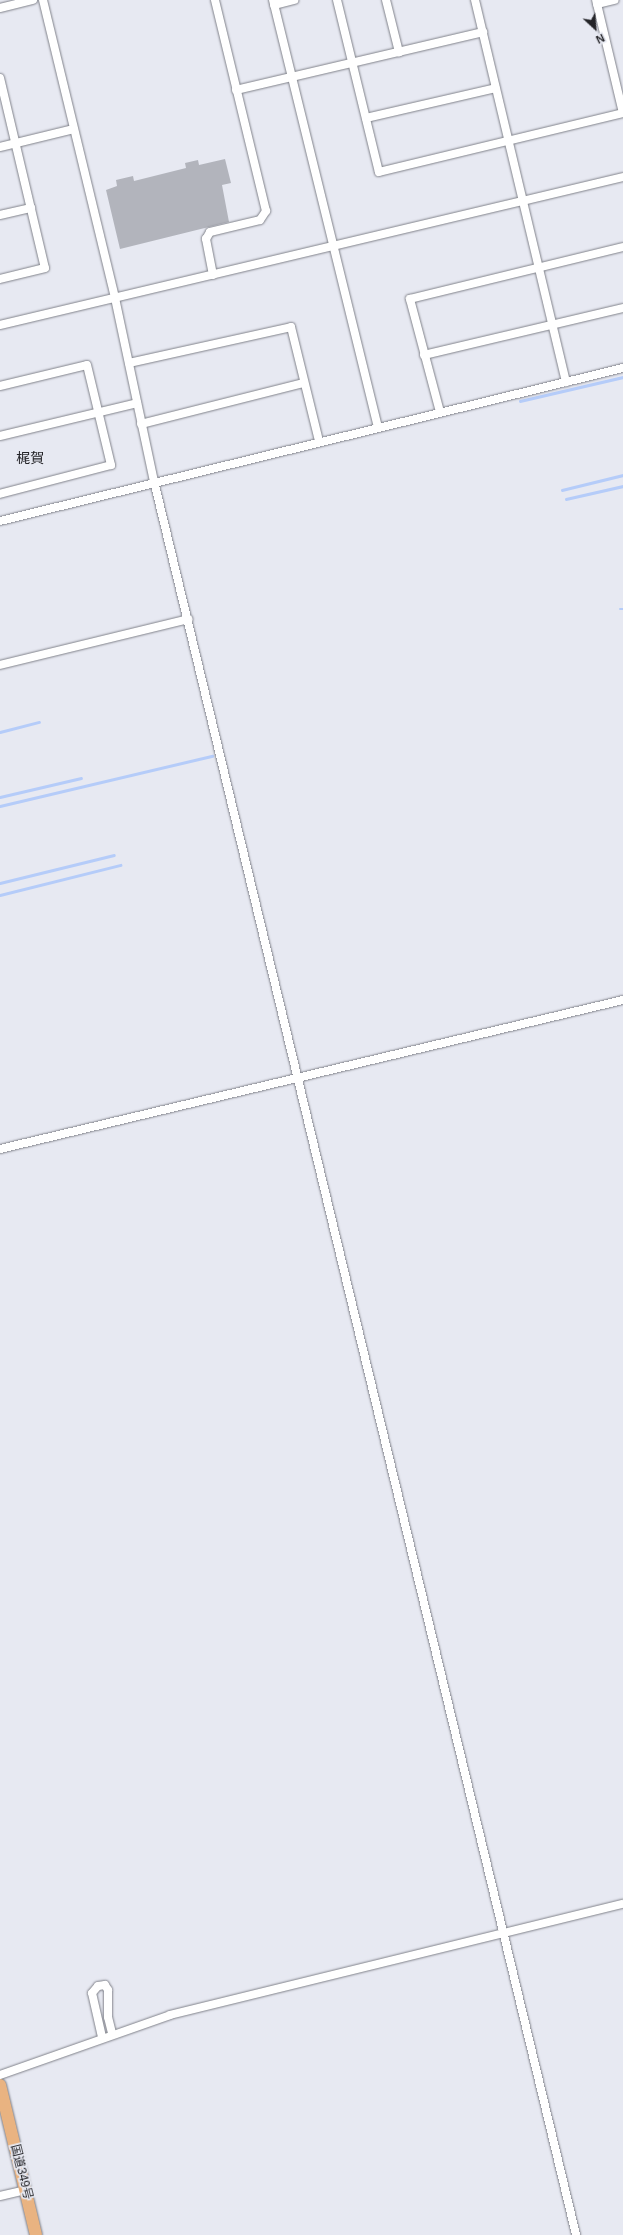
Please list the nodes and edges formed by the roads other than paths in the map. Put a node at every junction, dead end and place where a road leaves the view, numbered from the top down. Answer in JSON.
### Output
{"nodes":[{"id":1,"x":33,"y":0,"type":"edge"},
{"id":2,"x":43,"y":0,"type":"edge"},
{"id":3,"x":215,"y":0,"type":"edge"},
{"id":4,"x":294,"y":0,"type":"edge"},
{"id":5,"x":337,"y":0,"type":"edge"},
{"id":6,"x":386,"y":0,"type":"edge"},
{"id":7,"x":475,"y":0,"type":"edge"},
{"id":8,"x":615,"y":0,"type":"edge"},
{"id":9,"x":274,"y":2,"type":"edge"},
{"id":10,"x":596,"y":2,"type":"edge"},
{"id":11,"x":0,"y":8,"type":"edge"},
{"id":12,"x":483,"y":32,"type":"junction"},
{"id":13,"x":399,"y":52,"type":"junction"},
{"id":14,"x":352,"y":63,"type":"junction"},
{"id":15,"x":292,"y":77,"type":"junction"},
{"id":16,"x":0,"y":78,"type":"edge"},
{"id":17,"x":496,"y":88,"type":"junction"},
{"id":18,"x":236,"y":90,"type":"junction"},
{"id":19,"x":366,"y":118,"type":"junction"},
{"id":20,"x":74,"y":129,"type":"junction"},
{"id":21,"x":509,"y":141,"type":"junction"},
{"id":22,"x":15,"y":143,"type":"junction"},
{"id":23,"x":0,"y":147,"type":"edge"},
{"id":24,"x":623,"y":177,"type":"edge"},
{"id":25,"x":523,"y":200,"type":"junction"},
{"id":26,"x":31,"y":208,"type":"junction"},
{"id":27,"x":0,"y":215,"type":"edge"},
{"id":28,"x":335,"y":245,"type":"junction"},
{"id":29,"x":623,"y":247,"type":"edge"},
{"id":30,"x":539,"y":266,"type":"junction"},
{"id":31,"x":213,"y":275,"type":"junction"},
{"id":32,"x":0,"y":279,"type":"edge"},
{"id":33,"x":115,"y":298,"type":"junction"},
{"id":34,"x":623,"y":308,"type":"edge"},
{"id":35,"x":0,"y":325,"type":"edge"},
{"id":36,"x":553,"y":325,"type":"junction"},
{"id":37,"x":424,"y":355,"type":"junction"},
{"id":38,"x":129,"y":364,"type":"junction"},
{"id":39,"x":623,"y":368,"type":"edge"},
{"id":40,"x":566,"y":382,"type":"junction"},
{"id":41,"x":303,"y":383,"type":"junction"},
{"id":42,"x":0,"y":386,"type":"edge"},
{"id":43,"x":137,"y":403,"type":"junction"},
{"id":44,"x":440,"y":412,"type":"junction"},
{"id":45,"x":99,"y":413,"type":"junction"},
{"id":46,"x":141,"y":424,"type":"junction"},
{"id":47,"x":378,"y":427,"type":"junction"},
{"id":48,"x":0,"y":436,"type":"edge"},
{"id":49,"x":318,"y":441,"type":"junction"},
{"id":50,"x":154,"y":481,"type":"junction"},
{"id":51,"x":0,"y":494,"type":"edge"},
{"id":52,"x":0,"y":521,"type":"edge"},
{"id":53,"x":188,"y":619,"type":"junction"},
{"id":54,"x":0,"y":665,"type":"edge"},
{"id":55,"x":623,"y":1000,"type":"edge"},
{"id":56,"x":298,"y":1077,"type":"junction"},
{"id":57,"x":0,"y":1149,"type":"edge"},
{"id":58,"x":623,"y":1904,"type":"edge"},
{"id":59,"x":502,"y":1933,"type":"junction"},
{"id":60,"x":112,"y":2033,"type":"junction"},
{"id":61,"x":102,"y":2037,"type":"junction"},
{"id":62,"x":0,"y":2075,"type":"edge"},
{"id":63,"x":0,"y":2085,"type":"edge"},
{"id":64,"x":25,"y":2190,"type":"junction"},
{"id":65,"x":0,"y":2196,"type":"edge"},
{"id":66,"x":36,"y":2235,"type":"edge"},
{"id":67,"x":576,"y":2235,"type":"edge"}],
"edges":[{"from":1,"to":11,"type":"street"},
{"from":2,"to":20,"type":"street"},
{"from":3,"to":18,"type":"street"},
{"from":4,"to":9,"type":"street"},
{"from":5,"to":14,"type":"street"},
{"from":6,"to":13,"type":"street"},
{"from":7,"to":12,"type":"street"},
{"from":8,"to":10,"type":"street"},
{"from":9,"to":15,"type":"street"},
{"from":10,"to":21,"type":"street"},
{"from":12,"to":13,"type":"street"},
{"from":12,"to":17,"type":"street"},
{"from":13,"to":14,"type":"street"},
{"from":14,"to":15,"type":"street"},
{"from":14,"to":19,"type":"street"},
{"from":15,"to":18,"type":"street"},
{"from":15,"to":28,"type":"street"},
{"from":16,"to":22,"type":"street"},
{"from":17,"to":19,"type":"street"},
{"from":17,"to":21,"type":"street"},
{"from":18,"to":31,"type":"street"},
{"from":19,"to":21,"type":"street"},
{"from":20,"to":22,"type":"street"},
{"from":20,"to":33,"type":"street"},
{"from":21,"to":25,"type":"street"},
{"from":22,"to":23,"type":"street"},
{"from":22,"to":26,"type":"street"},
{"from":24,"to":25,"type":"street"},
{"from":25,"to":28,"type":"street"},
{"from":25,"to":30,"type":"street"},
{"from":26,"to":27,"type":"street"},
{"from":26,"to":32,"type":"street"},
{"from":28,"to":31,"type":"street"},
{"from":28,"to":47,"type":"street"},
{"from":29,"to":30,"type":"street"},
{"from":30,"to":36,"type":"street"},
{"from":30,"to":37,"type":"street"},
{"from":31,"to":33,"type":"street"},
{"from":33,"to":35,"type":"street"},
{"from":33,"to":38,"type":"street"},
{"from":34,"to":36,"type":"street"},
{"from":36,"to":37,"type":"street"},
{"from":36,"to":40,"type":"street"},
{"from":37,"to":44,"type":"street"},
{"from":38,"to":41,"type":"street"},
{"from":38,"to":43,"type":"street"},
{"from":39,"to":40,"type":"street"},
{"from":40,"to":44,"type":"street"},
{"from":41,"to":46,"type":"street"},
{"from":41,"to":49,"type":"street"},
{"from":42,"to":45,"type":"street"},
{"from":43,"to":45,"type":"street"},
{"from":43,"to":46,"type":"street"},
{"from":44,"to":47,"type":"street"},
{"from":45,"to":48,"type":"street"},
{"from":45,"to":51,"type":"street"},
{"from":46,"to":50,"type":"street"},
{"from":47,"to":49,"type":"street"},
{"from":49,"to":50,"type":"street"},
{"from":50,"to":52,"type":"street"},
{"from":50,"to":53,"type":"street"},
{"from":53,"to":54,"type":"street"},
{"from":53,"to":56,"type":"street"},
{"from":55,"to":56,"type":"street"},
{"from":56,"to":57,"type":"street"},
{"from":56,"to":59,"type":"street"},
{"from":58,"to":59,"type":"street"},
{"from":59,"to":60,"type":"street"},
{"from":59,"to":67,"type":"street"},
{"from":60,"to":61,"type":"street"},
{"from":60,"to":61,"type":"street"},
{"from":61,"to":62,"type":"street"},
{"from":63,"to":64,"type":"highway","name":"国道349号"},
{"from":64,"to":65,"type":"street"},
{"from":64,"to":66,"type":"highway","name":"国道349号"}]}
